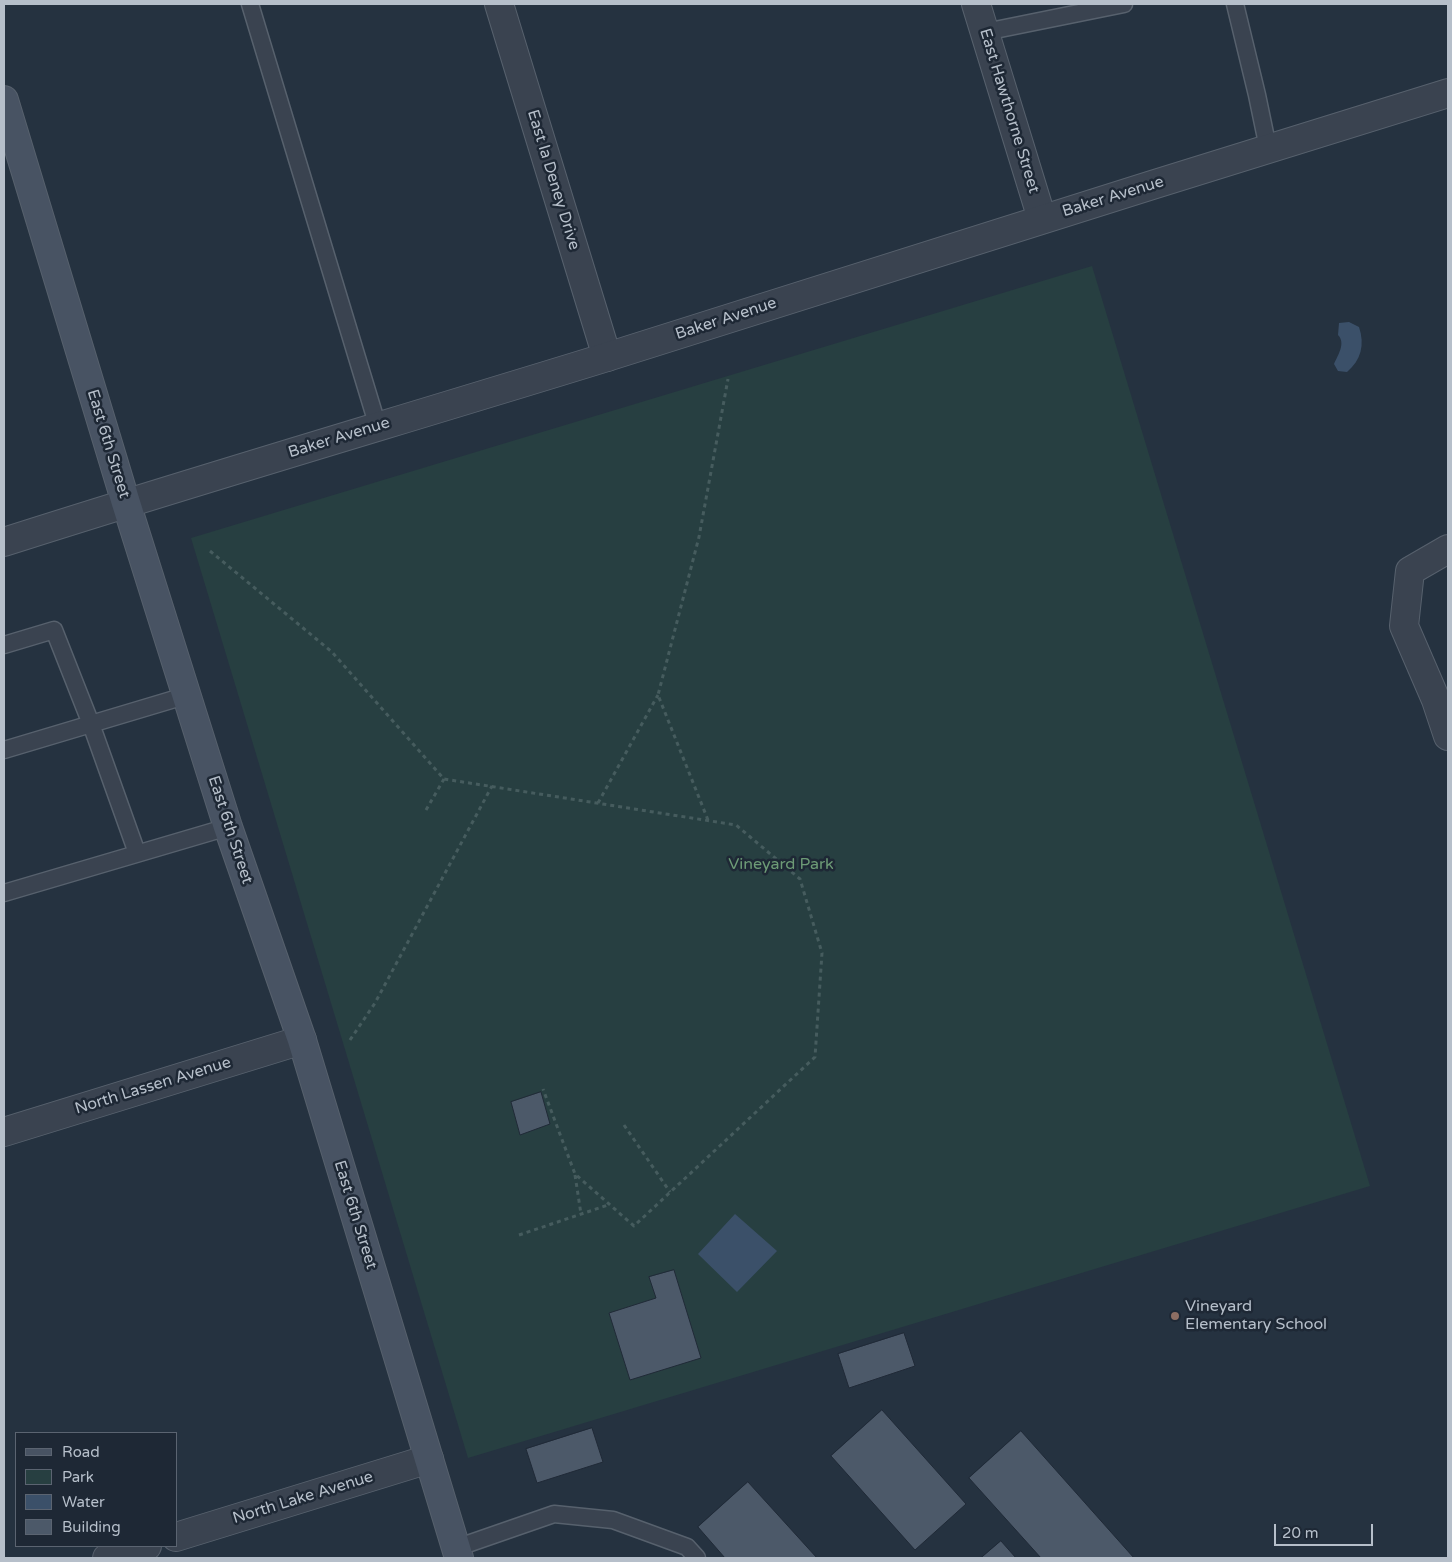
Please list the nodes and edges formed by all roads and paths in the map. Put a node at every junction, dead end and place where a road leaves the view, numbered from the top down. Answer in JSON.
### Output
{"nodes":[{"id":1,"x":250,"y":4,"type":"edge"},
{"id":2,"x":499,"y":4,"type":"edge"},
{"id":3,"x":976,"y":4,"type":"edge"},
{"id":4,"x":1124,"y":4,"type":"edge"},
{"id":5,"x":1235,"y":4,"type":"edge"},
{"id":6,"x":985,"y":32,"type":"junction"},
{"id":7,"x":1448,"y":93,"type":"edge"},
{"id":8,"x":4,"y":100,"type":"edge"},
{"id":9,"x":1268,"y":148,"type":"junction"},
{"id":10,"x":1042,"y":219,"type":"junction"},
{"id":11,"x":607,"y":357,"type":"junction"},
{"id":12,"x":728,"y":379,"type":"dead end"},
{"id":13,"x":378,"y":427,"type":"junction"},
{"id":14,"x":126,"y":503,"type":"junction"},
{"id":15,"x":4,"y":542,"type":"edge"},
{"id":16,"x":1448,"y":549,"type":"edge"},
{"id":17,"x":210,"y":551,"type":"dead end"},
{"id":18,"x":4,"y":645,"type":"edge"},
{"id":19,"x":188,"y":695,"type":"junction"},
{"id":20,"x":658,"y":695,"type":"junction"},
{"id":21,"x":91,"y":724,"type":"junction"},
{"id":22,"x":1448,"y":736,"type":"edge"},
{"id":23,"x":4,"y":750,"type":"edge"},
{"id":24,"x":444,"y":779,"type":"junction"},
{"id":25,"x":492,"y":786,"type":"junction"},
{"id":26,"x":598,"y":804,"type":"junction"},
{"id":27,"x":426,"y":810,"type":"dead end"},
{"id":28,"x":708,"y":821,"type":"junction"},
{"id":29,"x":228,"y":826,"type":"junction"},
{"id":30,"x":137,"y":853,"type":"junction"},
{"id":31,"x":4,"y":893,"type":"edge"},
{"id":32,"x":302,"y":1040,"type":"junction"},
{"id":33,"x":350,"y":1040,"type":"dead end"},
{"id":34,"x":543,"y":1090,"type":"dead end"},
{"id":35,"x":624,"y":1125,"type":"dead end"},
{"id":36,"x":4,"y":1132,"type":"edge"},
{"id":37,"x":575,"y":1174,"type":"junction"},
{"id":38,"x":670,"y":1192,"type":"junction"},
{"id":39,"x":608,"y":1205,"type":"junction"},
{"id":40,"x":581,"y":1214,"type":"junction"},
{"id":41,"x":519,"y":1235,"type":"dead end"},
{"id":42,"x":429,"y":1459,"type":"junction"},
{"id":43,"x":178,"y":1536,"type":"edge"},
{"id":44,"x":145,"y":1547,"type":"edge"},
{"id":45,"x":458,"y":1553,"type":"edge"},
{"id":46,"x":107,"y":1558,"type":"edge"},
{"id":47,"x":697,"y":1558,"type":"edge"}],
"edges":[{"from":1,"to":13,"type":"lane"},
{"from":2,"to":11,"type":"street","name":"East la Deney Drive"},
{"from":3,"to":6,"type":"street","name":"East Hawthorne Street"},
{"from":4,"to":6,"type":"lane"},
{"from":5,"to":9,"type":"lane"},
{"from":6,"to":10,"type":"street","name":"East Hawthorne Street"},
{"from":7,"to":9,"type":"street","name":"Baker Avenue"},
{"from":8,"to":14,"type":"main road","name":"East 6th Street"},
{"from":9,"to":10,"type":"street","name":"Baker Avenue"},
{"from":10,"to":11,"type":"street","name":"Baker Avenue"},
{"from":11,"to":13,"type":"street","name":"Baker Avenue"},
{"from":12,"to":20,"type":"path"},
{"from":13,"to":14,"type":"street","name":"Baker Avenue"},
{"from":14,"to":15,"type":"street","name":"Baker Avenue"},
{"from":14,"to":19,"type":"main road","name":"East 6th Street"},
{"from":16,"to":22,"type":"street"},
{"from":17,"to":24,"type":"path"},
{"from":18,"to":21,"type":"lane"},
{"from":19,"to":21,"type":"lane"},
{"from":19,"to":29,"type":"main road","name":"East 6th Street"},
{"from":20,"to":26,"type":"path"},
{"from":20,"to":28,"type":"path"},
{"from":21,"to":23,"type":"lane"},
{"from":21,"to":30,"type":"lane"},
{"from":24,"to":25,"type":"path"},
{"from":24,"to":27,"type":"path"},
{"from":25,"to":26,"type":"path"},
{"from":25,"to":33,"type":"path"},
{"from":26,"to":28,"type":"path"},
{"from":28,"to":38,"type":"path"},
{"from":29,"to":30,"type":"lane"},
{"from":29,"to":32,"type":"main road","name":"East 6th Street"},
{"from":30,"to":31,"type":"lane"},
{"from":32,"to":36,"type":"street","name":"North Lassen Avenue"},
{"from":32,"to":42,"type":"main road","name":"East 6th Street"},
{"from":34,"to":37,"type":"path"},
{"from":35,"to":38,"type":"path"},
{"from":37,"to":39,"type":"path"},
{"from":37,"to":40,"type":"path"},
{"from":38,"to":39,"type":"path"},
{"from":39,"to":40,"type":"path"},
{"from":40,"to":41,"type":"path"},
{"from":42,"to":43,"type":"street","name":"North Lake Avenue"},
{"from":42,"to":45,"type":"main road","name":"East 6th Street"},
{"from":44,"to":46,"type":"street"},
{"from":45,"to":47,"type":"lane"}]}
